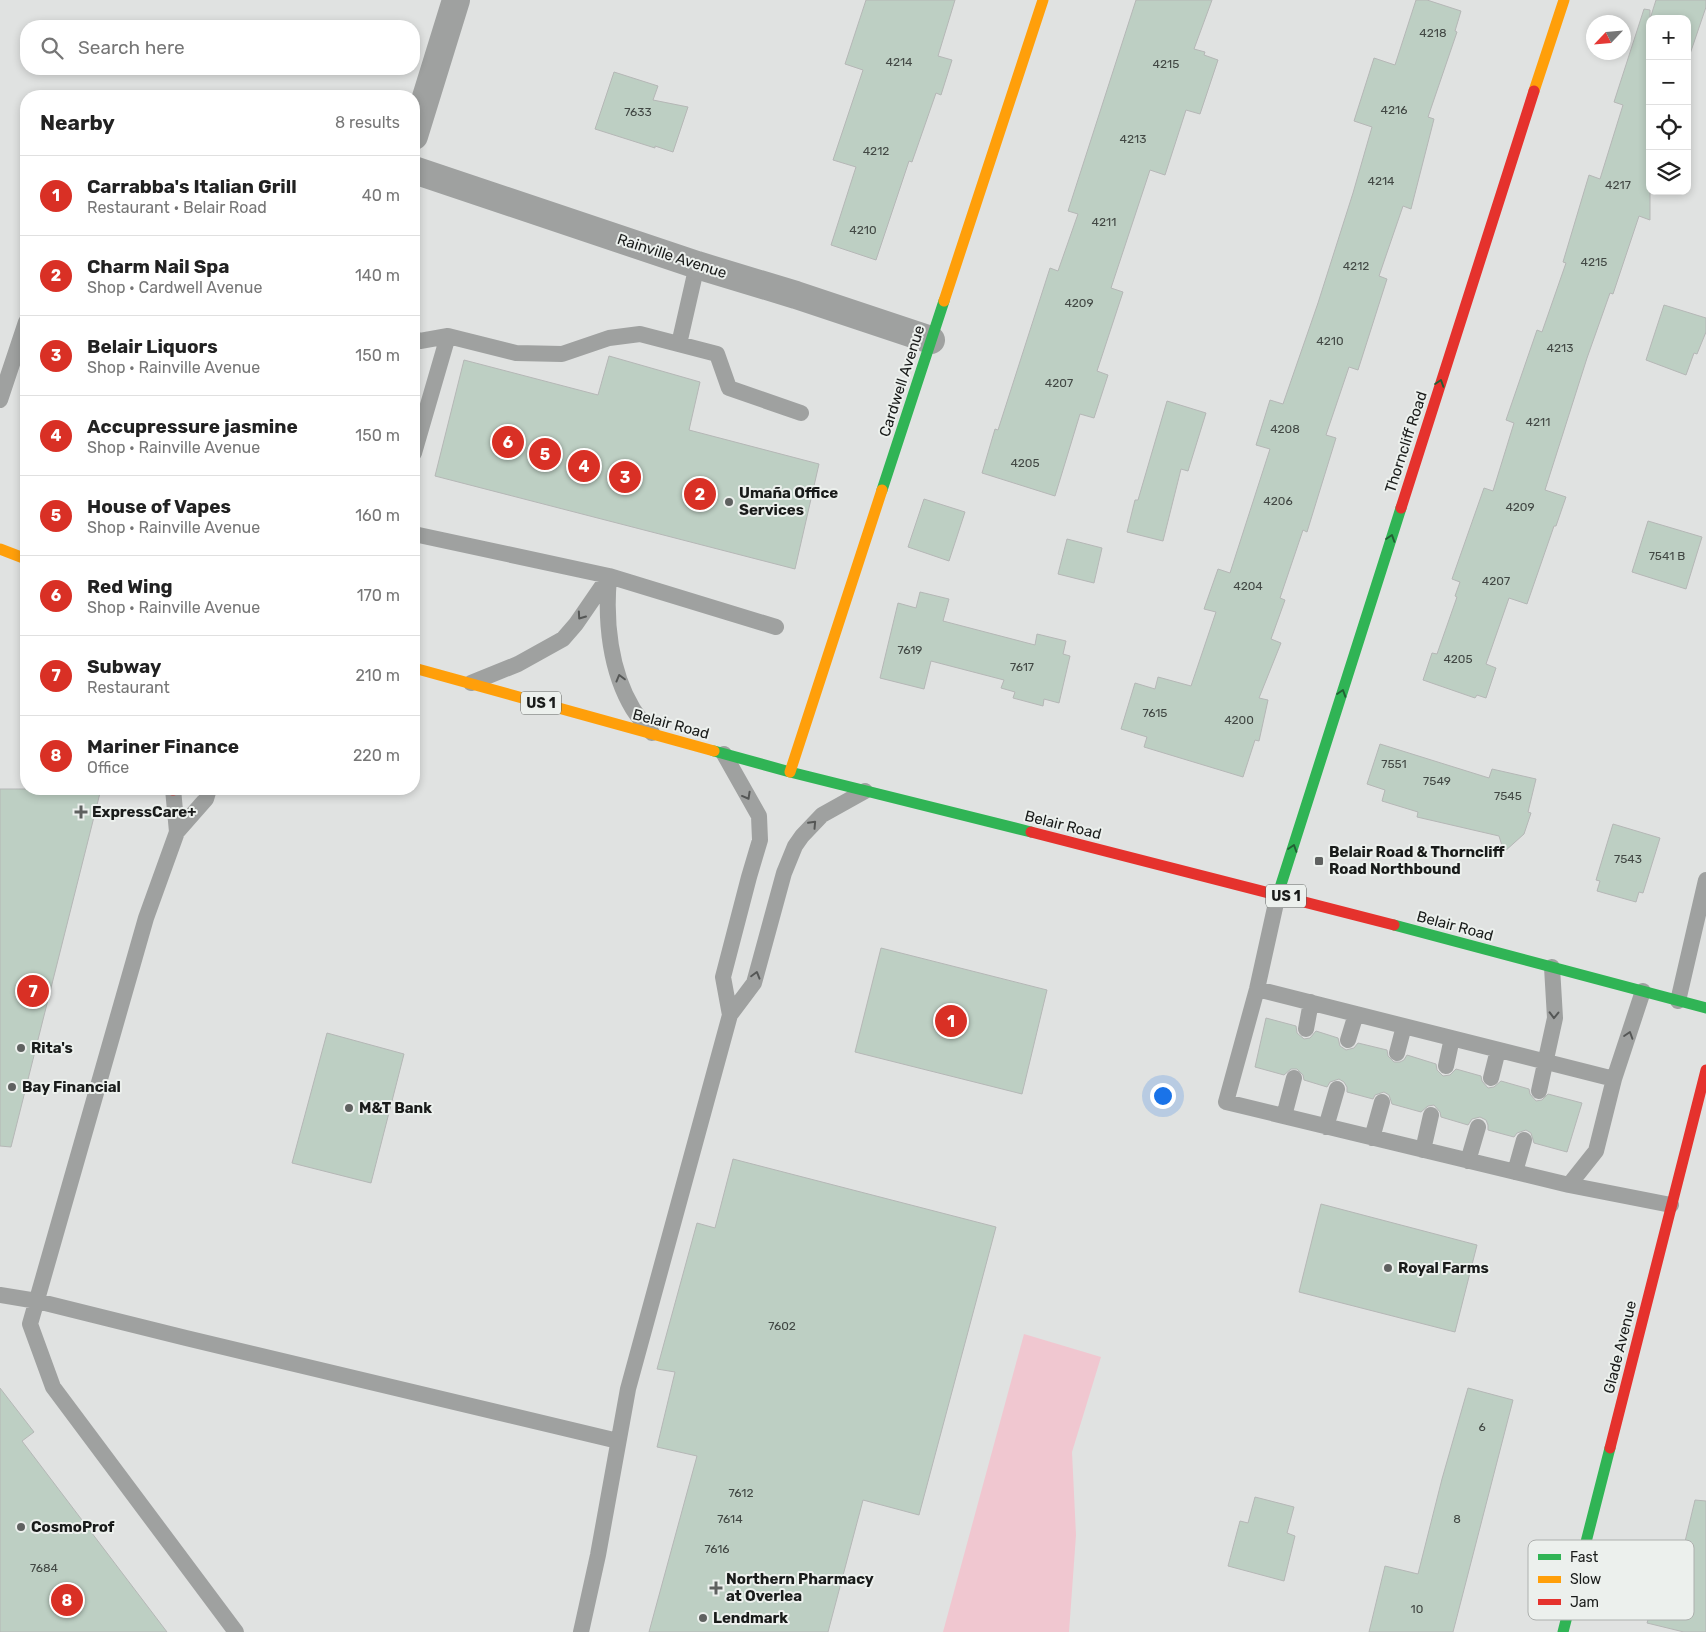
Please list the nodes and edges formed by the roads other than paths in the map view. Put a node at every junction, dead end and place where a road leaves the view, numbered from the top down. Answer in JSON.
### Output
{"nodes":[{"id":1,"x":456,"y":0,"type":"edge"},
{"id":2,"x":1043,"y":0,"type":"edge"},
{"id":3,"x":1564,"y":0,"type":"edge"},
{"id":4,"x":420,"y":117,"type":"edge"},
{"id":5,"x":420,"y":172,"type":"edge"},
{"id":6,"x":697,"y":265,"type":"junction"},
{"id":7,"x":448,"y":336,"type":"junction"},
{"id":8,"x":20,"y":340,"type":"edge"},
{"id":9,"x":420,"y":340,"type":"edge"},
{"id":10,"x":931,"y":340,"type":"junction"},
{"id":11,"x":679,"y":344,"type":"junction"},
{"id":12,"x":0,"y":400,"type":"edge"},
{"id":13,"x":800,"y":412,"type":"dead end"},
{"id":14,"x":420,"y":432,"type":"edge"},
{"id":15,"x":420,"y":535,"type":"edge"},
{"id":16,"x":0,"y":549,"type":"edge"},
{"id":17,"x":20,"y":557,"type":"edge"},
{"id":18,"x":609,"y":576,"type":"junction"},
{"id":19,"x":776,"y":627,"type":"dead end"},
{"id":20,"x":420,"y":670,"type":"edge"},
{"id":21,"x":469,"y":683,"type":"junction"},
{"id":22,"x":653,"y":734,"type":"junction"},
{"id":23,"x":724,"y":754,"type":"junction"},
{"id":24,"x":790,"y":772,"type":"junction"},
{"id":25,"x":865,"y":791,"type":"junction"},
{"id":26,"x":174,"y":795,"type":"edge"},
{"id":27,"x":207,"y":795,"type":"edge"},
{"id":28,"x":178,"y":832,"type":"junction"},
{"id":29,"x":1706,"y":883,"type":"edge"},
{"id":30,"x":1278,"y":894,"type":"junction"},
{"id":31,"x":1552,"y":967,"type":"junction"},
{"id":32,"x":1257,"y":988,"type":"junction"},
{"id":33,"x":1643,"y":991,"type":"junction"},
{"id":34,"x":1678,"y":1001,"type":"junction"},
{"id":35,"x":1311,"y":1002,"type":"junction"},
{"id":36,"x":1706,"y":1008,"type":"edge"},
{"id":37,"x":1356,"y":1014,"type":"junction"},
{"id":38,"x":730,"y":1015,"type":"junction"},
{"id":39,"x":1404,"y":1026,"type":"junction"},
{"id":40,"x":1306,"y":1029,"type":"dead end"},
{"id":41,"x":1452,"y":1038,"type":"junction"},
{"id":42,"x":1348,"y":1040,"type":"dead end"},
{"id":43,"x":1498,"y":1050,"type":"junction"},
{"id":44,"x":1397,"y":1053,"type":"dead end"},
{"id":45,"x":1546,"y":1062,"type":"junction"},
{"id":46,"x":1446,"y":1066,"type":"dead end"},
{"id":47,"x":1706,"y":1070,"type":"edge"},
{"id":48,"x":1294,"y":1078,"type":"dead end"},
{"id":49,"x":1491,"y":1078,"type":"dead end"},
{"id":50,"x":1614,"y":1079,"type":"junction"},
{"id":51,"x":1337,"y":1090,"type":"dead end"},
{"id":52,"x":1539,"y":1092,"type":"dead end"},
{"id":53,"x":1382,"y":1102,"type":"dead end"},
{"id":54,"x":1431,"y":1115,"type":"dead end"},
{"id":55,"x":1284,"y":1116,"type":"junction"},
{"id":56,"x":1326,"y":1127,"type":"junction"},
{"id":57,"x":1478,"y":1127,"type":"dead end"},
{"id":58,"x":1372,"y":1138,"type":"junction"},
{"id":59,"x":1524,"y":1140,"type":"dead end"},
{"id":60,"x":1423,"y":1150,"type":"junction"},
{"id":61,"x":1468,"y":1161,"type":"junction"},
{"id":62,"x":1515,"y":1172,"type":"junction"},
{"id":63,"x":1569,"y":1185,"type":"junction"},
{"id":64,"x":1671,"y":1206,"type":"junction"},
{"id":65,"x":0,"y":1295,"type":"edge"},
{"id":66,"x":37,"y":1300,"type":"junction"},
{"id":67,"x":618,"y":1441,"type":"junction"},
{"id":68,"x":1586,"y":1540,"type":"edge"},
{"id":69,"x":236,"y":1632,"type":"edge"},
{"id":70,"x":580,"y":1632,"type":"edge"}],
"edges":[{"from":1,"to":4,"type":"street"},
{"from":2,"to":10,"type":"street","name":"Cardwell Avenue"},
{"from":30,"to":3,"type":"street","name":"Thorncliff Road","one_way":true},
{"from":5,"to":6,"type":"street","name":"Rainville Avenue"},
{"from":6,"to":10,"type":"street","name":"Rainville Avenue"},
{"from":6,"to":11,"type":"lane"},
{"from":7,"to":9,"type":"lane"},
{"from":7,"to":11,"type":"lane"},
{"from":7,"to":14,"type":"lane"},
{"from":8,"to":12,"type":"lane"},
{"from":10,"to":24,"type":"street","name":"Cardwell Avenue"},
{"from":11,"to":13,"type":"lane"},
{"from":15,"to":18,"type":"lane"},
{"from":16,"to":17,"type":"street"},
{"from":18,"to":19,"type":"lane"},
{"from":18,"to":21,"type":"lane","one_way":true},
{"from":22,"to":18,"type":"lane","one_way":true},
{"from":20,"to":21,"type":"street","name":"Belair Road","number":"US 1"},
{"from":21,"to":22,"type":"street","name":"Belair Road","number":"US 1"},
{"from":22,"to":23,"type":"street","name":"Belair Road","number":"US 1"},
{"from":23,"to":24,"type":"street","name":"Belair Road","number":"US 1"},
{"from":23,"to":38,"type":"lane","one_way":true},
{"from":24,"to":25,"type":"street","name":"Belair Road","number":"US 1"},
{"from":25,"to":30,"type":"street","name":"Belair Road","number":"US 1"},
{"from":38,"to":25,"type":"lane","one_way":true},
{"from":26,"to":28,"type":"lane"},
{"from":27,"to":28,"type":"lane"},
{"from":28,"to":66,"type":"lane"},
{"from":29,"to":34,"type":"lane"},
{"from":30,"to":31,"type":"street","name":"Belair Road","number":"US 1"},
{"from":30,"to":32,"type":"lane"},
{"from":31,"to":33,"type":"street","name":"Belair Road","number":"US 1"},
{"from":31,"to":45,"type":"lane","one_way":true},
{"from":32,"to":35,"type":"lane"},
{"from":32,"to":55,"type":"lane"},
{"from":33,"to":34,"type":"street","name":"Belair Road","number":"US 1"},
{"from":50,"to":33,"type":"lane","one_way":true},
{"from":34,"to":36,"type":"street","name":"Belair Road","number":"US 1"},
{"from":35,"to":37,"type":"lane"},
{"from":35,"to":40,"type":"lane"},
{"from":37,"to":39,"type":"lane"},
{"from":37,"to":42,"type":"lane"},
{"from":38,"to":67,"type":"lane"},
{"from":39,"to":41,"type":"lane"},
{"from":39,"to":44,"type":"lane"},
{"from":41,"to":43,"type":"lane"},
{"from":41,"to":46,"type":"lane"},
{"from":43,"to":45,"type":"lane"},
{"from":43,"to":49,"type":"lane"},
{"from":45,"to":50,"type":"lane"},
{"from":45,"to":52,"type":"lane"},
{"from":47,"to":64,"type":"street","name":"Glade Avenue"},
{"from":48,"to":55,"type":"lane"},
{"from":50,"to":63,"type":"lane"},
{"from":51,"to":56,"type":"lane"},
{"from":53,"to":58,"type":"lane"},
{"from":54,"to":60,"type":"lane"},
{"from":55,"to":56,"type":"lane"},
{"from":56,"to":58,"type":"lane"},
{"from":57,"to":61,"type":"lane"},
{"from":58,"to":60,"type":"lane"},
{"from":59,"to":62,"type":"lane"},
{"from":60,"to":61,"type":"lane"},
{"from":61,"to":62,"type":"lane"},
{"from":62,"to":63,"type":"lane"},
{"from":63,"to":64,"type":"lane"},
{"from":64,"to":68,"type":"street","name":"Glade Avenue"},
{"from":65,"to":66,"type":"lane"},
{"from":66,"to":67,"type":"lane"},
{"from":66,"to":69,"type":"lane"},
{"from":67,"to":70,"type":"lane"}]}
